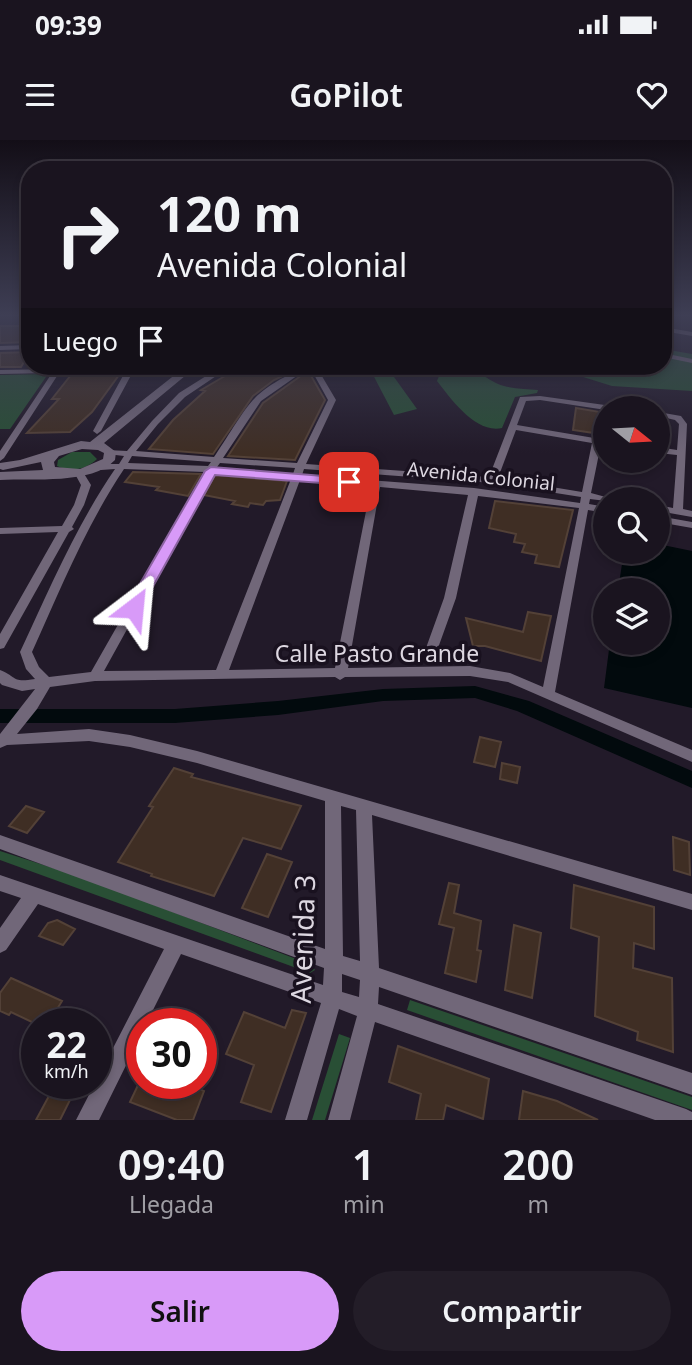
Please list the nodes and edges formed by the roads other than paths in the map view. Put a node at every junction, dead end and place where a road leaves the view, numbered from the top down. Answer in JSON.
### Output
{"nodes":[{"id":1,"x":21,"y":371,"type":"edge"},
{"id":2,"x":0,"y":372,"type":"edge"},
{"id":3,"x":54,"y":375,"type":"edge"},
{"id":4,"x":126,"y":375,"type":"edge"},
{"id":5,"x":167,"y":375,"type":"edge"},
{"id":6,"x":180,"y":375,"type":"edge"},
{"id":7,"x":213,"y":375,"type":"edge"},
{"id":8,"x":293,"y":375,"type":"edge"},
{"id":9,"x":317,"y":375,"type":"edge"},
{"id":10,"x":593,"y":406,"type":"edge"},
{"id":11,"x":670,"y":418,"type":"edge"},
{"id":12,"x":512,"y":427,"type":"junction"},
{"id":13,"x":91,"y":440,"type":"junction"},
{"id":14,"x":593,"y":440,"type":"edge"},
{"id":15,"x":110,"y":452,"type":"junction"},
{"id":16,"x":670,"y":452,"type":"edge"},
{"id":17,"x":55,"y":453,"type":"junction"},
{"id":18,"x":127,"y":454,"type":"junction"},
{"id":19,"x":680,"y":454,"type":"junction"},
{"id":20,"x":692,"y":457,"type":"edge"},
{"id":21,"x":0,"y":458,"type":"edge"},
{"id":22,"x":119,"y":466,"type":"junction"},
{"id":23,"x":213,"y":466,"type":"junction"},
{"id":24,"x":0,"y":467,"type":"edge"},
{"id":25,"x":101,"y":467,"type":"junction"},
{"id":26,"x":298,"y":472,"type":"junction"},
{"id":27,"x":593,"y":472,"type":"edge"},
{"id":28,"x":59,"y":474,"type":"junction"},
{"id":29,"x":80,"y":474,"type":"junction"},
{"id":30,"x":0,"y":476,"type":"edge"},
{"id":31,"x":430,"y":476,"type":"junction"},
{"id":32,"x":493,"y":480,"type":"junction"},
{"id":33,"x":376,"y":484,"type":"junction"},
{"id":34,"x":428,"y":488,"type":"junction"},
{"id":35,"x":474,"y":491,"type":"junction"},
{"id":36,"x":586,"y":500,"type":"junction"},
{"id":37,"x":593,"y":500,"type":"edge"},
{"id":38,"x":593,"y":503,"type":"edge"},
{"id":39,"x":670,"y":510,"type":"edge"},
{"id":40,"x":678,"y":511,"type":"junction"},
{"id":41,"x":692,"y":513,"type":"edge"},
{"id":42,"x":670,"y":521,"type":"edge"},
{"id":43,"x":692,"y":525,"type":"edge"},
{"id":44,"x":65,"y":529,"type":"junction"},
{"id":45,"x":83,"y":529,"type":"junction"},
{"id":46,"x":0,"y":531,"type":"edge"},
{"id":47,"x":0,"y":645,"type":"edge"},
{"id":48,"x":432,"y":648,"type":"dead end"},
{"id":49,"x":0,"y":675,"type":"edge"},
{"id":50,"x":220,"y":675,"type":"junction"},
{"id":51,"x":340,"y":675,"type":"junction"},
{"id":52,"x":95,"y":676,"type":"junction"},
{"id":53,"x":46,"y":682,"type":"junction"},
{"id":54,"x":548,"y":694,"type":"junction"},
{"id":55,"x":6,"y":737,"type":"edge"},
{"id":56,"x":692,"y":756,"type":"edge"},
{"id":57,"x":333,"y":798,"type":"junction"},
{"id":58,"x":364,"y":807,"type":"junction"},
{"id":59,"x":0,"y":842,"type":"edge"},
{"id":60,"x":0,"y":883,"type":"edge"},
{"id":61,"x":34,"y":895,"type":"junction"},
{"id":62,"x":692,"y":902,"type":"edge"},
{"id":63,"x":177,"y":943,"type":"junction"},
{"id":64,"x":0,"y":944,"type":"edge"},
{"id":65,"x":334,"y":962,"type":"junction"},
{"id":66,"x":370,"y":974,"type":"junction"},
{"id":67,"x":332,"y":999,"type":"junction"},
{"id":68,"x":368,"y":1011,"type":"junction"},
{"id":69,"x":692,"y":1084,"type":"edge"},
{"id":70,"x":87,"y":1120,"type":"edge"},
{"id":71,"x":296,"y":1120,"type":"edge"},
{"id":72,"x":339,"y":1120,"type":"edge"},
{"id":73,"x":686,"y":1120,"type":"edge"}],
"edges":[{"from":1,"to":2,"type":"street"},
{"from":3,"to":21,"type":"street"},
{"from":4,"to":13,"type":"street"},
{"from":5,"to":13,"type":"main road"},
{"from":6,"to":13,"type":"main road"},
{"from":7,"to":18,"type":"street"},
{"from":8,"to":23,"type":"street"},
{"from":9,"to":26,"type":"street"},
{"from":10,"to":12,"type":"street"},
{"from":11,"to":19,"type":"street"},
{"from":12,"to":14,"type":"street"},
{"from":12,"to":32,"type":"street"},
{"from":13,"to":15,"type":"main road"},
{"from":13,"to":17,"type":"main road"},
{"from":15,"to":18,"type":"street","name":"Avenida Colonial"},
{"from":15,"to":25,"type":"main road"},
{"from":16,"to":19,"type":"street"},
{"from":17,"to":24,"type":"main road"},
{"from":17,"to":28,"type":"main road"},
{"from":18,"to":22,"type":"street"},
{"from":18,"to":23,"type":"street","name":"Avenida Colonial"},
{"from":19,"to":20,"type":"street"},
{"from":19,"to":40,"type":"street"},
{"from":22,"to":23,"type":"street","name":"Avenida Colonial"},
{"from":22,"to":25,"type":"street","name":"Avenida Colonial"},
{"from":22,"to":45,"type":"street"},
{"from":23,"to":26,"type":"street","name":"Avenida Colonial"},
{"from":23,"to":52,"type":"street"},
{"from":25,"to":29,"type":"main road"},
{"from":26,"to":31,"type":"street","name":"Avenida Colonial"},
{"from":26,"to":33,"type":"street","name":"Avenida Colonial"},
{"from":26,"to":50,"type":"street"},
{"from":27,"to":36,"type":"street"},
{"from":28,"to":29,"type":"main road"},
{"from":28,"to":30,"type":"main road"},
{"from":29,"to":44,"type":"street"},
{"from":31,"to":32,"type":"street","name":"Avenida Colonial"},
{"from":31,"to":34,"type":"street"},
{"from":32,"to":36,"type":"street","name":"Avenida Colonial"},
{"from":33,"to":34,"type":"street","name":"Avenida Colonial"},
{"from":33,"to":51,"type":"street"},
{"from":34,"to":35,"type":"street","name":"Avenida Colonial"},
{"from":35,"to":36,"type":"street","name":"Avenida Colonial"},
{"from":35,"to":48,"type":"street"},
{"from":36,"to":37,"type":"street","name":"Avenida Colonial"},
{"from":36,"to":38,"type":"street","name":"Avenida Colonial"},
{"from":36,"to":54,"type":"street"},
{"from":39,"to":40,"type":"street"},
{"from":40,"to":41,"type":"street"},
{"from":42,"to":43,"type":"street"},
{"from":44,"to":45,"type":"street"},
{"from":44,"to":46,"type":"street"},
{"from":44,"to":47,"type":"street"},
{"from":45,"to":53,"type":"street"},
{"from":49,"to":53,"type":"street","name":"Calle Pasto Grande"},
{"from":50,"to":51,"type":"street","name":"Calle Pasto Grande"},
{"from":50,"to":52,"type":"street","name":"Calle Pasto Grande"},
{"from":51,"to":54,"type":"street","name":"Calle Pasto Grande"},
{"from":52,"to":53,"type":"street","name":"Calle Pasto Grande"},
{"from":53,"to":55,"type":"street"},
{"from":54,"to":56,"type":"street","name":"Calle Pasto Grande"},
{"from":55,"to":57,"type":"street"},
{"from":57,"to":58,"type":"street"},
{"from":57,"to":65,"type":"street","name":"Avenida 3"},
{"from":58,"to":62,"type":"street"},
{"from":58,"to":66,"type":"street"},
{"from":59,"to":65,"type":"street"},
{"from":60,"to":61,"type":"street"},
{"from":61,"to":63,"type":"street"},
{"from":61,"to":64,"type":"street"},
{"from":63,"to":67,"type":"street"},
{"from":63,"to":70,"type":"street"},
{"from":65,"to":66,"type":"street"},
{"from":65,"to":67,"type":"street","name":"Avenida 3"},
{"from":66,"to":68,"type":"street"},
{"from":66,"to":69,"type":"street"},
{"from":67,"to":68,"type":"street"},
{"from":67,"to":71,"type":"street","name":"Avenida 3"},
{"from":68,"to":72,"type":"street"},
{"from":68,"to":73,"type":"street"}]}
